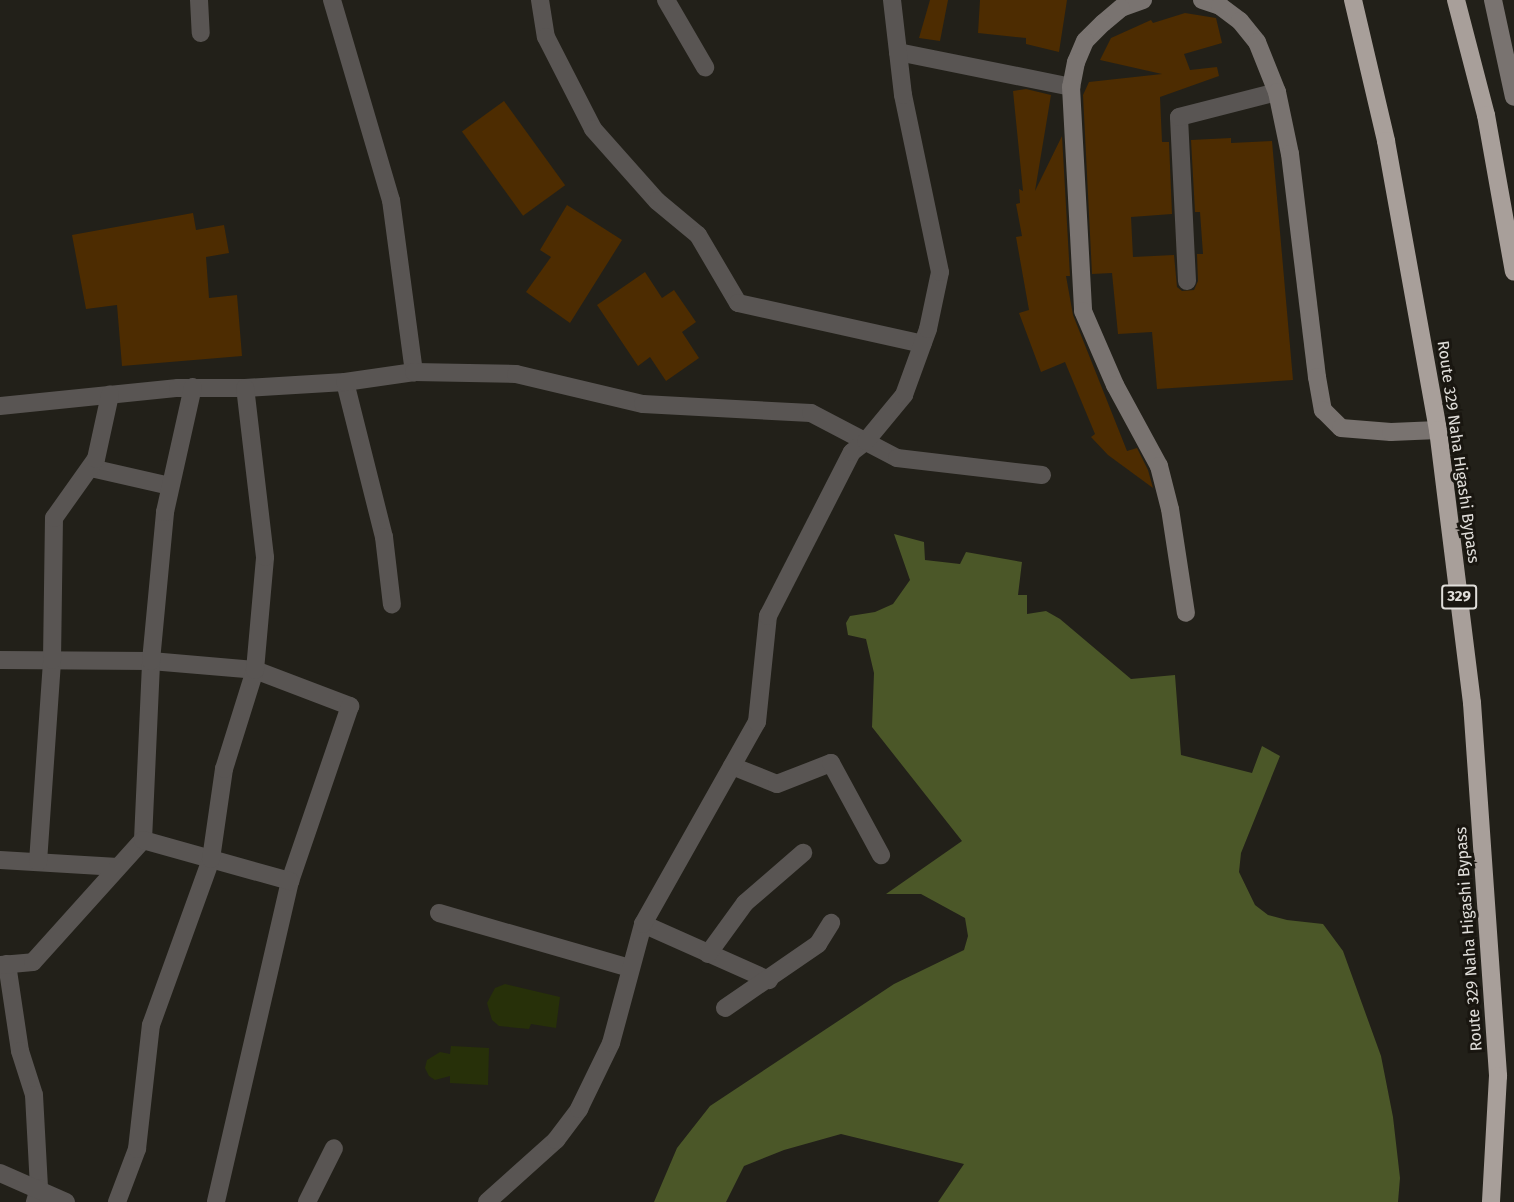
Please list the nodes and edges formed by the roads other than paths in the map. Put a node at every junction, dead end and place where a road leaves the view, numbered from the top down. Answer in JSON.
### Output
{"nodes":[{"id":1,"x":198,"y":0,"type":"edge"},
{"id":2,"x":332,"y":0,"type":"edge"},
{"id":3,"x":540,"y":0,"type":"edge"},
{"id":4,"x":666,"y":0,"type":"edge"},
{"id":5,"x":892,"y":0,"type":"edge"},
{"id":6,"x":1143,"y":0,"type":"edge"},
{"id":7,"x":1202,"y":0,"type":"edge"},
{"id":8,"x":1353,"y":0,"type":"edge"},
{"id":9,"x":1456,"y":0,"type":"edge"},
{"id":10,"x":1493,"y":0,"type":"edge"},
{"id":11,"x":201,"y":33,"type":"dead end"},
{"id":12,"x":898,"y":52,"type":"junction"},
{"id":13,"x":705,"y":67,"type":"dead end"},
{"id":14,"x":1071,"y":87,"type":"junction"},
{"id":15,"x":1277,"y":92,"type":"junction"},
{"id":16,"x":1514,"y":97,"type":"edge"},
{"id":17,"x":1514,"y":272,"type":"edge"},
{"id":18,"x":1187,"y":281,"type":"dead end"},
{"id":19,"x":923,"y":344,"type":"junction"},
{"id":20,"x":414,"y":372,"type":"junction"},
{"id":21,"x":345,"y":382,"type":"junction"},
{"id":22,"x":193,"y":387,"type":"junction"},
{"id":23,"x":245,"y":388,"type":"junction"},
{"id":24,"x":110,"y":395,"type":"junction"},
{"id":25,"x":0,"y":406,"type":"edge"},
{"id":26,"x":1438,"y":430,"type":"junction"},
{"id":27,"x":866,"y":441,"type":"junction"},
{"id":28,"x":91,"y":468,"type":"junction"},
{"id":29,"x":1042,"y":475,"type":"dead end"},
{"id":30,"x":170,"y":486,"type":"junction"},
{"id":31,"x":392,"y":605,"type":"dead end"},
{"id":32,"x":1186,"y":613,"type":"dead end"},
{"id":33,"x":52,"y":660,"type":"junction"},
{"id":34,"x":151,"y":661,"type":"junction"},
{"id":35,"x":1,"y":662,"type":"edge"},
{"id":36,"x":255,"y":670,"type":"junction"},
{"id":37,"x":732,"y":766,"type":"junction"},
{"id":38,"x":142,"y":840,"type":"junction"},
{"id":39,"x":803,"y":853,"type":"dead end"},
{"id":40,"x":881,"y":855,"type":"dead end"},
{"id":41,"x":212,"y":859,"type":"junction"},
{"id":42,"x":0,"y":860,"type":"edge"},
{"id":43,"x":38,"y":862,"type":"junction"},
{"id":44,"x":118,"y":867,"type":"junction"},
{"id":45,"x":290,"y":881,"type":"junction"},
{"id":46,"x":439,"y":913,"type":"dead end"},
{"id":47,"x":831,"y":923,"type":"dead end"},
{"id":48,"x":643,"y":924,"type":"junction"},
{"id":49,"x":708,"y":954,"type":"junction"},
{"id":50,"x":4,"y":964,"type":"edge"},
{"id":51,"x":630,"y":968,"type":"junction"},
{"id":52,"x":769,"y":980,"type":"junction"},
{"id":53,"x":725,"y":1008,"type":"dead end"},
{"id":54,"x":334,"y":1148,"type":"dead end"},
{"id":55,"x":0,"y":1173,"type":"edge"},
{"id":56,"x":37,"y":1195,"type":"edge"},
{"id":57,"x":66,"y":1202,"type":"edge"},
{"id":58,"x":117,"y":1202,"type":"edge"},
{"id":59,"x":216,"y":1202,"type":"edge"},
{"id":60,"x":307,"y":1202,"type":"edge"},
{"id":61,"x":487,"y":1202,"type":"edge"},
{"id":62,"x":1491,"y":1202,"type":"edge"}],
"edges":[{"from":1,"to":11,"type":"street"},
{"from":2,"to":20,"type":"street"},
{"from":3,"to":19,"type":"street"},
{"from":4,"to":13,"type":"street"},
{"from":5,"to":12,"type":"street"},
{"from":6,"to":14,"type":"street"},
{"from":7,"to":15,"type":"street"},
{"from":8,"to":26,"type":"highway","name":"Route 329 Naha Higashi Bypass","number":"329"},
{"from":9,"to":17,"type":"highway"},
{"from":10,"to":16,"type":"street"},
{"from":12,"to":14,"type":"street"},
{"from":12,"to":19,"type":"street"},
{"from":14,"to":32,"type":"street"},
{"from":15,"to":18,"type":"street"},
{"from":15,"to":26,"type":"street"},
{"from":19,"to":27,"type":"street"},
{"from":20,"to":21,"type":"street"},
{"from":20,"to":27,"type":"street"},
{"from":21,"to":23,"type":"street"},
{"from":21,"to":31,"type":"street"},
{"from":22,"to":23,"type":"street"},
{"from":22,"to":24,"type":"street"},
{"from":22,"to":30,"type":"street"},
{"from":23,"to":36,"type":"street"},
{"from":24,"to":25,"type":"street"},
{"from":24,"to":28,"type":"street"},
{"from":26,"to":62,"type":"highway","name":"Route 329 Naha Higashi Bypass","number":"329"},
{"from":27,"to":29,"type":"street"},
{"from":27,"to":37,"type":"street"},
{"from":28,"to":30,"type":"street"},
{"from":28,"to":33,"type":"street"},
{"from":30,"to":34,"type":"street"},
{"from":33,"to":34,"type":"street"},
{"from":33,"to":35,"type":"street"},
{"from":33,"to":43,"type":"street"},
{"from":34,"to":36,"type":"street"},
{"from":34,"to":38,"type":"street"},
{"from":36,"to":41,"type":"street"},
{"from":36,"to":45,"type":"street"},
{"from":37,"to":40,"type":"street"},
{"from":37,"to":48,"type":"street"},
{"from":38,"to":41,"type":"street"},
{"from":38,"to":44,"type":"street"},
{"from":39,"to":49,"type":"street"},
{"from":41,"to":45,"type":"street"},
{"from":41,"to":58,"type":"street"},
{"from":42,"to":43,"type":"street"},
{"from":43,"to":44,"type":"street"},
{"from":44,"to":50,"type":"street"},
{"from":45,"to":59,"type":"street"},
{"from":46,"to":51,"type":"street"},
{"from":47,"to":52,"type":"street"},
{"from":48,"to":49,"type":"street"},
{"from":48,"to":51,"type":"street"},
{"from":49,"to":52,"type":"street"},
{"from":50,"to":56,"type":"street"},
{"from":51,"to":61,"type":"street"},
{"from":52,"to":53,"type":"street"},
{"from":54,"to":60,"type":"street"},
{"from":55,"to":56,"type":"street"},
{"from":56,"to":57,"type":"street"}]}
